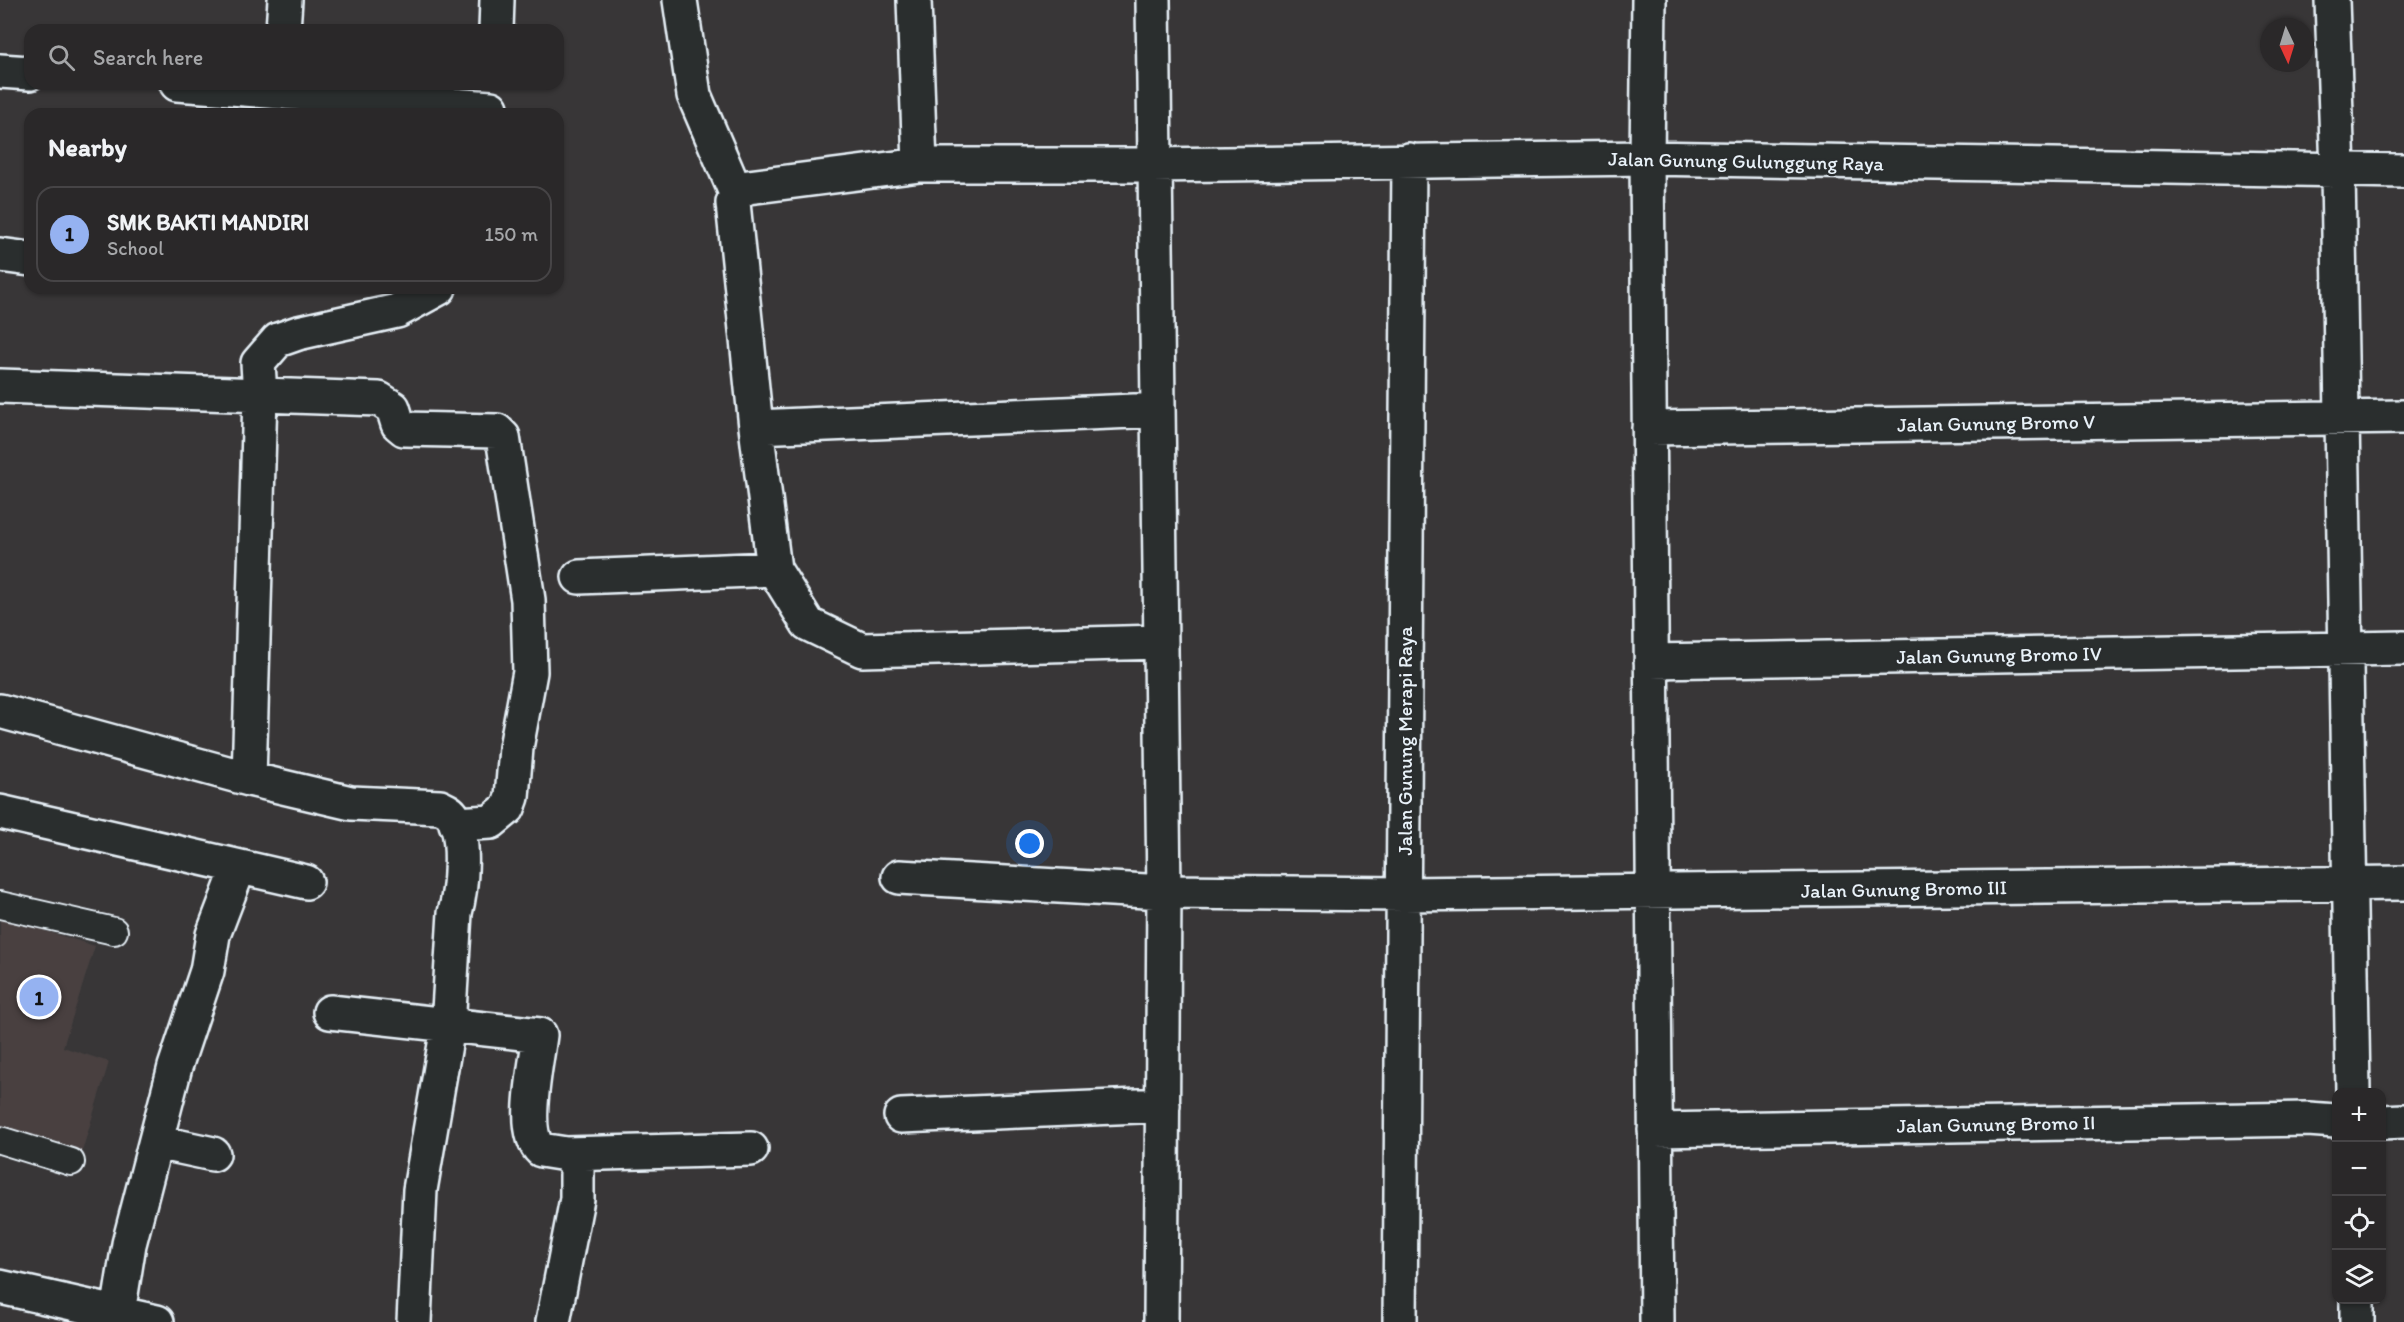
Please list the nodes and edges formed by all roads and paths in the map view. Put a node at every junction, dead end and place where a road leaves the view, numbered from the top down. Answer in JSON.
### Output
{"nodes":[{"id":1,"x":285,"y":0,"type":"edge"},
{"id":2,"x":497,"y":0,"type":"edge"},
{"id":3,"x":680,"y":0,"type":"edge"},
{"id":4,"x":914,"y":0,"type":"edge"},
{"id":5,"x":1153,"y":0,"type":"edge"},
{"id":6,"x":1649,"y":0,"type":"edge"},
{"id":7,"x":2332,"y":0,"type":"edge"},
{"id":8,"x":283,"y":24,"type":"edge"},
{"id":9,"x":496,"y":24,"type":"edge"},
{"id":10,"x":0,"y":71,"type":"edge"},
{"id":11,"x":24,"y":73,"type":"edge"},
{"id":12,"x":308,"y":90,"type":"edge"},
{"id":13,"x":491,"y":102,"type":"edge"},
{"id":14,"x":1647,"y":158,"type":"junction"},
{"id":15,"x":1409,"y":160,"type":"junction"},
{"id":16,"x":920,"y":165,"type":"junction"},
{"id":17,"x":1154,"y":165,"type":"junction"},
{"id":18,"x":2404,"y":171,"type":"edge"},
{"id":19,"x":2338,"y":172,"type":"junction"},
{"id":20,"x":736,"y":193,"type":"junction"},
{"id":21,"x":0,"y":255,"type":"edge"},
{"id":22,"x":24,"y":258,"type":"edge"},
{"id":23,"x":428,"y":294,"type":"edge"},
{"id":24,"x":0,"y":386,"type":"edge"},
{"id":25,"x":260,"y":395,"type":"junction"},
{"id":26,"x":1158,"y":410,"type":"junction"},
{"id":27,"x":2404,"y":417,"type":"edge"},
{"id":28,"x":2342,"y":418,"type":"junction"},
{"id":29,"x":756,"y":428,"type":"junction"},
{"id":30,"x":1650,"y":428,"type":"junction"},
{"id":31,"x":774,"y":569,"type":"junction"},
{"id":32,"x":579,"y":577,"type":"dead end"},
{"id":33,"x":1161,"y":642,"type":"junction"},
{"id":34,"x":2404,"y":648,"type":"edge"},
{"id":35,"x":2346,"y":649,"type":"junction"},
{"id":36,"x":1651,"y":661,"type":"junction"},
{"id":37,"x":0,"y":711,"type":"edge"},
{"id":38,"x":249,"y":779,"type":"junction"},
{"id":39,"x":0,"y":812,"type":"edge"},
{"id":40,"x":456,"y":824,"type":"junction"},
{"id":41,"x":239,"y":867,"type":"junction"},
{"id":42,"x":899,"y":877,"type":"dead end"},
{"id":43,"x":306,"y":882,"type":"dead end"},
{"id":44,"x":2404,"y":883,"type":"edge"},
{"id":45,"x":2350,"y":884,"type":"junction"},
{"id":46,"x":1164,"y":892,"type":"junction"},
{"id":47,"x":1654,"y":892,"type":"junction"},
{"id":48,"x":1404,"y":894,"type":"junction"},
{"id":49,"x":0,"y":905,"type":"edge"},
{"id":50,"x":114,"y":932,"type":"dead end"},
{"id":51,"x":330,"y":1012,"type":"dead end"},
{"id":52,"x":448,"y":1027,"type":"junction"},
{"id":53,"x":2353,"y":1088,"type":"edge"},
{"id":54,"x":1163,"y":1105,"type":"junction"},
{"id":55,"x":901,"y":1116,"type":"dead end"},
{"id":56,"x":2332,"y":1121,"type":"edge"},
{"id":57,"x":2404,"y":1121,"type":"edge"},
{"id":58,"x":2386,"y":1122,"type":"edge"},
{"id":59,"x":1655,"y":1130,"type":"junction"},
{"id":60,"x":0,"y":1140,"type":"edge"},
{"id":61,"x":156,"y":1142,"type":"junction"},
{"id":62,"x":751,"y":1149,"type":"dead end"},
{"id":63,"x":213,"y":1154,"type":"dead end"},
{"id":64,"x":566,"y":1154,"type":"junction"},
{"id":65,"x":71,"y":1162,"type":"dead end"},
{"id":66,"x":0,"y":1287,"type":"edge"},
{"id":67,"x":2357,"y":1304,"type":"edge"},
{"id":68,"x":118,"y":1313,"type":"junction"},
{"id":69,"x":157,"y":1322,"type":"edge"},
{"id":70,"x":414,"y":1322,"type":"edge"},
{"id":71,"x":553,"y":1322,"type":"edge"},
{"id":72,"x":1161,"y":1322,"type":"edge"},
{"id":73,"x":1400,"y":1322,"type":"edge"},
{"id":74,"x":1657,"y":1322,"type":"edge"},
{"id":75,"x":2357,"y":1322,"type":"edge"}],
"edges":[{"from":1,"to":8,"type":"street"},
{"from":2,"to":9,"type":"street"},
{"from":3,"to":20,"type":"street"},
{"from":4,"to":16,"type":"street"},
{"from":5,"to":17,"type":"street"},
{"from":6,"to":14,"type":"street"},
{"from":7,"to":19,"type":"street"},
{"from":10,"to":11,"type":"street"},
{"from":12,"to":13,"type":"street"},
{"from":14,"to":15,"type":"street","name":"Jalan Gunung Gulunggung Raya"},
{"from":14,"to":19,"type":"street","name":"Jalan Gunung Gulunggung Raya"},
{"from":14,"to":30,"type":"street"},
{"from":15,"to":17,"type":"street","name":"Jalan Gunung Gulunggung Raya"},
{"from":15,"to":48,"type":"street","name":"Jalan Gunung Merapi Raya"},
{"from":16,"to":17,"type":"street","name":"Jalan Gunung Gulunggung Raya"},
{"from":16,"to":20,"type":"street","name":"Jalan Gunung Gulunggung Raya"},
{"from":17,"to":26,"type":"street"},
{"from":18,"to":19,"type":"street","name":"Jalan Gunung Gulunggung Raya"},
{"from":19,"to":28,"type":"street"},
{"from":20,"to":29,"type":"street"},
{"from":21,"to":22,"type":"street"},
{"from":23,"to":25,"type":"street"},
{"from":24,"to":25,"type":"street"},
{"from":25,"to":38,"type":"street"},
{"from":25,"to":40,"type":"street"},
{"from":26,"to":29,"type":"street"},
{"from":26,"to":33,"type":"street"},
{"from":27,"to":28,"type":"street","name":"Jalan Gunung Bromo V"},
{"from":28,"to":30,"type":"street","name":"Jalan Gunung Bromo V"},
{"from":28,"to":35,"type":"street"},
{"from":29,"to":31,"type":"street"},
{"from":30,"to":36,"type":"street"},
{"from":31,"to":32,"type":"street"},
{"from":31,"to":33,"type":"street"},
{"from":33,"to":46,"type":"street"},
{"from":34,"to":35,"type":"street","name":"Jalan Gunung Bromo IV"},
{"from":35,"to":36,"type":"street","name":"Jalan Gunung Bromo IV"},
{"from":35,"to":45,"type":"street"},
{"from":36,"to":47,"type":"street"},
{"from":37,"to":38,"type":"street"},
{"from":38,"to":40,"type":"street"},
{"from":39,"to":41,"type":"street"},
{"from":40,"to":52,"type":"street"},
{"from":41,"to":43,"type":"street"},
{"from":41,"to":61,"type":"street"},
{"from":42,"to":46,"type":"street","name":"Jalan Gunung Bromo III"},
{"from":44,"to":45,"type":"street","name":"Jalan Gunung Bromo III"},
{"from":45,"to":47,"type":"street","name":"Jalan Gunung Bromo III"},
{"from":45,"to":53,"type":"street"},
{"from":46,"to":48,"type":"street","name":"Jalan Gunung Bromo III"},
{"from":46,"to":54,"type":"street"},
{"from":47,"to":48,"type":"street","name":"Jalan Gunung Bromo III"},
{"from":47,"to":59,"type":"street"},
{"from":48,"to":73,"type":"street","name":"Jalan Gunung Merapi Raya"},
{"from":49,"to":50,"type":"lane"},
{"from":51,"to":52,"type":"street"},
{"from":52,"to":64,"type":"street"},
{"from":52,"to":70,"type":"street"},
{"from":54,"to":55,"type":"street"},
{"from":54,"to":72,"type":"street"},
{"from":56,"to":59,"type":"street","name":"Jalan Gunung Bromo II"},
{"from":57,"to":58,"type":"street"},
{"from":59,"to":74,"type":"street"},
{"from":60,"to":65,"type":"lane"},
{"from":61,"to":63,"type":"street"},
{"from":61,"to":68,"type":"street"},
{"from":62,"to":64,"type":"street"},
{"from":64,"to":71,"type":"street"},
{"from":66,"to":68,"type":"street"},
{"from":67,"to":75,"type":"street"},
{"from":68,"to":69,"type":"street"}]}
